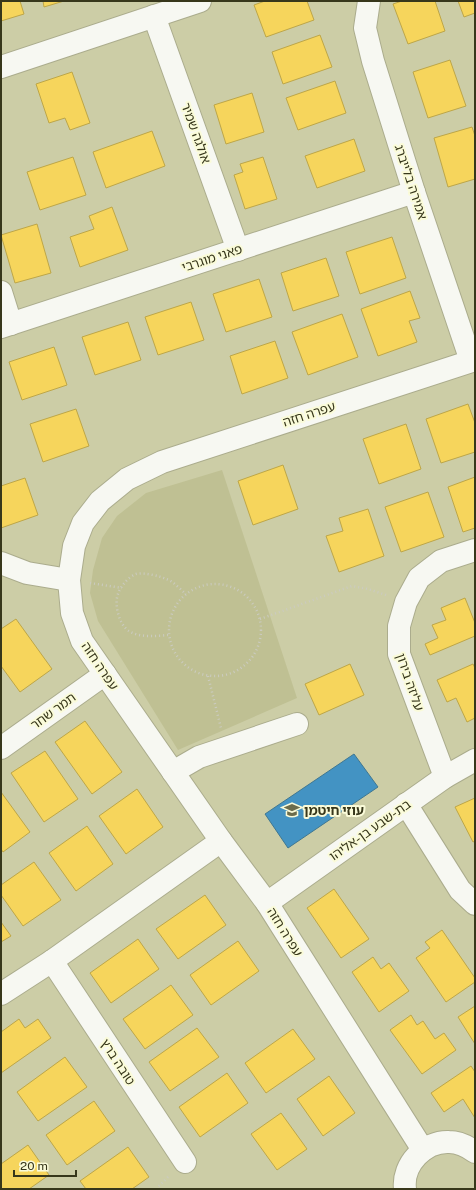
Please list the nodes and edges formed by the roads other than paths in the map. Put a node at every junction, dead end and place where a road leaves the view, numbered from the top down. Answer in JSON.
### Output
{"nodes":[{"id":1,"x":200,"y":1,"type":"edge"},
{"id":2,"x":369,"y":1,"type":"edge"},
{"id":3,"x":154,"y":16,"type":"junction"},
{"id":4,"x":1,"y":67,"type":"edge"},
{"id":5,"x":414,"y":192,"type":"junction"},
{"id":6,"x":238,"y":250,"type":"junction"},
{"id":7,"x":1,"y":292,"type":"edge"},
{"id":8,"x":6,"y":325,"type":"edge"},
{"id":9,"x":473,"y":361,"type":"edge"},
{"id":10,"x":475,"y":550,"type":"edge"},
{"id":11,"x":1,"y":563,"type":"edge"},
{"id":12,"x":69,"y":580,"type":"junction"},
{"id":13,"x":105,"y":674,"type":"junction"},
{"id":14,"x":297,"y":724,"type":"dead end"},
{"id":15,"x":1,"y":748,"type":"edge"},
{"id":16,"x":475,"y":760,"type":"edge"},
{"id":17,"x":173,"y":772,"type":"junction"},
{"id":18,"x":445,"y":777,"type":"junction"},
{"id":19,"x":406,"y":804,"type":"junction"},
{"id":20,"x":221,"y":841,"type":"junction"},
{"id":21,"x":267,"y":903,"type":"junction"},
{"id":22,"x":475,"y":904,"type":"edge"},
{"id":23,"x":52,"y":961,"type":"junction"},
{"id":24,"x":1,"y":994,"type":"edge"},
{"id":25,"x":423,"y":1150,"type":"junction"},
{"id":26,"x":475,"y":1152,"type":"edge"},
{"id":27,"x":184,"y":1162,"type":"dead end"},
{"id":28,"x":405,"y":1189,"type":"edge"}],
"edges":[{"from":1,"to":3,"type":"street"},
{"from":2,"to":5,"type":"street","name":"אמירה בלייברג"},
{"from":3,"to":4,"type":"street"},
{"from":3,"to":6,"type":"street","name":"אולגה שמיר"},
{"from":5,"to":6,"type":"street","name":"פאני מוגרבי"},
{"from":5,"to":9,"type":"street","name":"אמירה בלייברג"},
{"from":6,"to":8,"type":"street","name":"פאני מוגרבי"},
{"from":7,"to":8,"type":"street","name":"פאני מוגרבי"},
{"from":9,"to":12,"type":"street","name":"עפרה חזה"},
{"from":10,"to":18,"type":"street","name":"עליזה בירון"},
{"from":11,"to":12,"type":"street"},
{"from":12,"to":13,"type":"street","name":"עפרה חזה"},
{"from":13,"to":15,"type":"street","name":"תמר שחר"},
{"from":13,"to":17,"type":"street","name":"עפרה חזה"},
{"from":14,"to":17,"type":"street"},
{"from":16,"to":18,"type":"street","name":"בת-שבע בן-אליהו"},
{"from":17,"to":20,"type":"street","name":"עפרה חזה"},
{"from":18,"to":19,"type":"street","name":"בת-שבע בן-אליהו"},
{"from":19,"to":21,"type":"street","name":"בת-שבע בן-אליהו"},
{"from":19,"to":22,"type":"street"},
{"from":20,"to":21,"type":"street","name":"עפרה חזה"},
{"from":20,"to":23,"type":"street"},
{"from":21,"to":25,"type":"street","name":"עפרה חזה"},
{"from":23,"to":24,"type":"street"},
{"from":23,"to":27,"type":"street","name":"טובה ברץ"},
{"from":25,"to":26,"type":"street"},
{"from":25,"to":28,"type":"street"}]}
